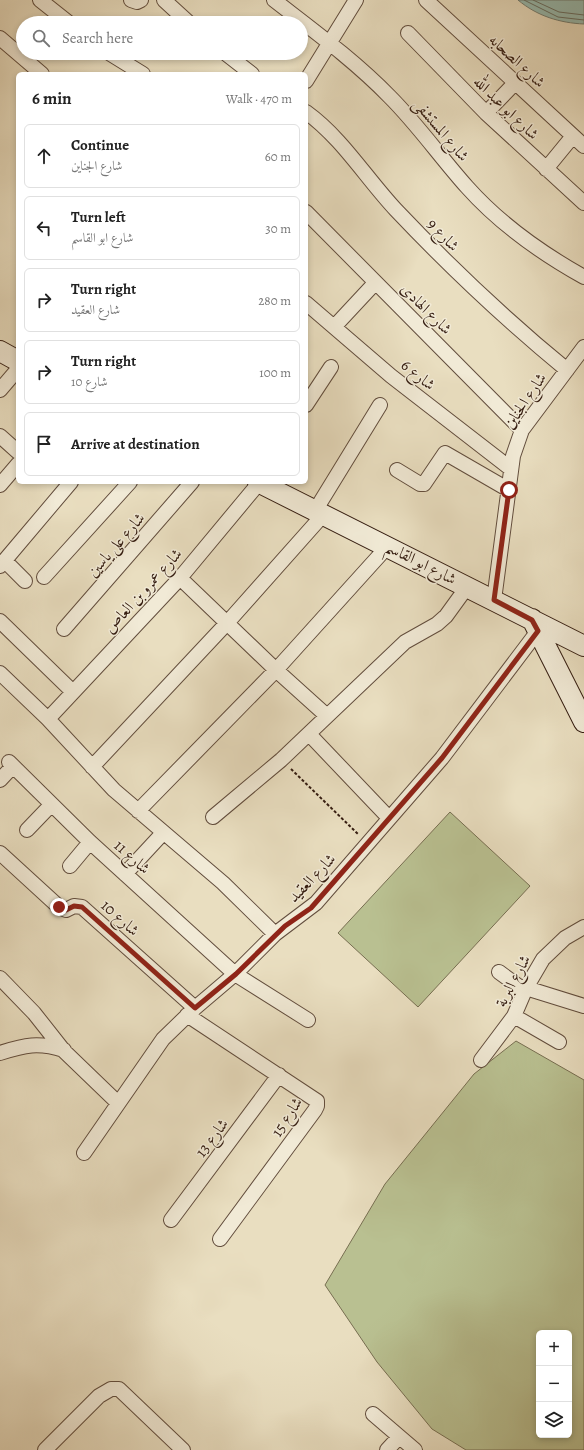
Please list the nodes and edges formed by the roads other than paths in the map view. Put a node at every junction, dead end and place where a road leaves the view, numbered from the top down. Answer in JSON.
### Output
{"nodes":[{"id":1,"x":40,"y":0,"type":"edge"},
{"id":2,"x":131,"y":0,"type":"edge"},
{"id":3,"x":141,"y":0,"type":"edge"},
{"id":4,"x":164,"y":0,"type":"edge"},
{"id":5,"x":274,"y":0,"type":"edge"},
{"id":6,"x":356,"y":0,"type":"edge"},
{"id":7,"x":426,"y":0,"type":"edge"},
{"id":8,"x":60,"y":16,"type":"edge"},
{"id":9,"x":181,"y":16,"type":"edge"},
{"id":10,"x":295,"y":16,"type":"edge"},
{"id":11,"x":308,"y":26,"type":"edge"},
{"id":12,"x":408,"y":33,"type":"dead end"},
{"id":13,"x":0,"y":38,"type":"edge"},
{"id":14,"x":331,"y":43,"type":"junction"},
{"id":15,"x":16,"y":52,"type":"edge"},
{"id":16,"x":26,"y":60,"type":"edge"},
{"id":17,"x":120,"y":60,"type":"edge"},
{"id":18,"x":234,"y":60,"type":"edge"},
{"id":19,"x":40,"y":72,"type":"edge"},
{"id":20,"x":140,"y":72,"type":"edge"},
{"id":21,"x":249,"y":72,"type":"edge"},
{"id":22,"x":308,"y":78,"type":"edge"},
{"id":23,"x":515,"y":83,"type":"junction"},
{"id":24,"x":486,"y":113,"type":"junction"},
{"id":25,"x":308,"y":114,"type":"edge"},
{"id":26,"x":573,"y":136,"type":"junction"},
{"id":27,"x":584,"y":146,"type":"edge"},
{"id":28,"x":546,"y":169,"type":"junction"},
{"id":29,"x":584,"y":203,"type":"edge"},
{"id":30,"x":308,"y":214,"type":"edge"},
{"id":31,"x":584,"y":277,"type":"edge"},
{"id":32,"x":375,"y":282,"type":"junction"},
{"id":33,"x":308,"y":306,"type":"edge"},
{"id":34,"x":334,"y":327,"type":"junction"},
{"id":35,"x":584,"y":347,"type":"edge"},
{"id":36,"x":0,"y":352,"type":"edge"},
{"id":37,"x":16,"y":360,"type":"edge"},
{"id":38,"x":331,"y":367,"type":"dead end"},
{"id":39,"x":567,"y":370,"type":"junction"},
{"id":40,"x":16,"y":371,"type":"edge"},
{"id":41,"x":0,"y":390,"type":"edge"},
{"id":42,"x":308,"y":402,"type":"edge"},
{"id":43,"x":380,"y":405,"type":"dead end"},
{"id":44,"x":522,"y":430,"type":"junction"},
{"id":45,"x":0,"y":436,"type":"edge"},
{"id":46,"x":16,"y":450,"type":"edge"},
{"id":47,"x":16,"y":466,"type":"edge"},
{"id":48,"x":511,"y":469,"type":"junction"},
{"id":49,"x":397,"y":470,"type":"dead end"},
{"id":50,"x":69,"y":484,"type":"edge"},
{"id":51,"x":128,"y":484,"type":"edge"},
{"id":52,"x":190,"y":484,"type":"edge"},
{"id":53,"x":256,"y":484,"type":"edge"},
{"id":54,"x":262,"y":484,"type":"edge"},
{"id":55,"x":0,"y":485,"type":"edge"},
{"id":56,"x":509,"y":490,"type":"junction"},
{"id":57,"x":319,"y":513,"type":"junction"},
{"id":58,"x":388,"y":546,"type":"junction"},
{"id":59,"x":2,"y":563,"type":"edge"},
{"id":60,"x":44,"y":577,"type":"dead end"},
{"id":61,"x":180,"y":578,"type":"junction"},
{"id":62,"x":25,"y":581,"type":"dead end"},
{"id":63,"x":467,"y":587,"type":"junction"},
{"id":64,"x":494,"y":600,"type":"junction"},
{"id":65,"x":0,"y":621,"type":"edge"},
{"id":66,"x":227,"y":623,"type":"junction"},
{"id":67,"x":535,"y":625,"type":"junction"},
{"id":68,"x":64,"y":629,"type":"dead end"},
{"id":69,"x":584,"y":646,"type":"edge"},
{"id":70,"x":276,"y":670,"type":"junction"},
{"id":71,"x":0,"y":673,"type":"edge"},
{"id":72,"x":73,"y":692,"type":"junction"},
{"id":73,"x":327,"y":716,"type":"junction"},
{"id":74,"x":48,"y":719,"type":"junction"},
{"id":75,"x":584,"y":722,"type":"edge"},
{"id":76,"x":308,"y":734,"type":"junction"},
{"id":77,"x":92,"y":767,"type":"junction"},
{"id":78,"x":0,"y":780,"type":"edge"},
{"id":79,"x":51,"y":805,"type":"junction"},
{"id":80,"x":138,"y":811,"type":"junction"},
{"id":81,"x":213,"y":817,"type":"dead end"},
{"id":82,"x":389,"y":818,"type":"junction"},
{"id":83,"x":27,"y":830,"type":"dead end"},
{"id":84,"x":163,"y":833,"type":"junction"},
{"id":85,"x":90,"y":842,"type":"junction"},
{"id":86,"x":0,"y":853,"type":"edge"},
{"id":87,"x":70,"y":866,"type":"dead end"},
{"id":88,"x":125,"y":874,"type":"junction"},
{"id":89,"x":584,"y":927,"type":"edge"},
{"id":90,"x":275,"y":934,"type":"junction"},
{"id":91,"x":499,"y":972,"type":"dead end"},
{"id":92,"x":236,"y":974,"type":"junction"},
{"id":93,"x":0,"y":978,"type":"edge"},
{"id":94,"x":526,"y":989,"type":"junction"},
{"id":95,"x":584,"y":1006,"type":"edge"},
{"id":96,"x":191,"y":1011,"type":"junction"},
{"id":97,"x":514,"y":1016,"type":"junction"},
{"id":98,"x":308,"y":1020,"type":"dead end"},
{"id":99,"x":559,"y":1042,"type":"dead end"},
{"id":100,"x":64,"y":1050,"type":"junction"},
{"id":101,"x":0,"y":1053,"type":"edge"},
{"id":102,"x":482,"y":1060,"type":"dead end"},
{"id":103,"x":279,"y":1075,"type":"junction"},
{"id":104,"x":118,"y":1103,"type":"junction"},
{"id":105,"x":84,"y":1153,"type":"dead end"},
{"id":106,"x":171,"y":1220,"type":"dead end"},
{"id":107,"x":220,"y":1239,"type":"dead end"},
{"id":108,"x":373,"y":1414,"type":"dead end"},
{"id":109,"x":399,"y":1437,"type":"junction"},
{"id":110,"x":45,"y":1450,"type":"edge"},
{"id":111,"x":183,"y":1450,"type":"edge"},
{"id":112,"x":387,"y":1450,"type":"edge"},
{"id":113,"x":415,"y":1450,"type":"edge"}],
"edges":[{"from":1,"to":8,"type":"street"},
{"from":2,"to":3,"type":"street"},
{"from":4,"to":9,"type":"street"},
{"from":5,"to":10,"type":"street","name":"شارع المستشفى"},
{"from":6,"to":14,"type":"street"},
{"from":7,"to":23,"type":"street","name":"شارع الصحابه"},
{"from":11,"to":14,"type":"street","name":"شارع المستشفى"},
{"from":12,"to":24,"type":"street","name":"شارع ابو عبد الله"},
{"from":13,"to":15,"type":"street"},
{"from":14,"to":22,"type":"street"},
{"from":14,"to":31,"type":"street","name":"شارع المستشفى"},
{"from":16,"to":19,"type":"street"},
{"from":17,"to":20,"type":"street"},
{"from":18,"to":21,"type":"street"},
{"from":23,"to":24,"type":"street"},
{"from":23,"to":26,"type":"street","name":"شارع الصحابه"},
{"from":24,"to":28,"type":"street","name":"شارع ابو عبد الله"},
{"from":25,"to":39,"type":"street","name":"شارع 9"},
{"from":26,"to":27,"type":"street","name":"شارع الصحابه"},
{"from":26,"to":28,"type":"street"},
{"from":28,"to":29,"type":"street","name":"شارع ابو عبد الله"},
{"from":30,"to":32,"type":"street","name":"شارع الهادى"},
{"from":32,"to":34,"type":"street"},
{"from":32,"to":44,"type":"street","name":"شارع الهادى"},
{"from":33,"to":34,"type":"street","name":"شارع 6"},
{"from":34,"to":48,"type":"street","name":"شارع 6"},
{"from":35,"to":39,"type":"street","name":"شارع الجناين"},
{"from":36,"to":37,"type":"street"},
{"from":38,"to":42,"type":"street"},
{"from":39,"to":44,"type":"street","name":"شارع الجناين"},
{"from":40,"to":41,"type":"street"},
{"from":43,"to":57,"type":"street"},
{"from":44,"to":48,"type":"street","name":"شارع الجناين"},
{"from":45,"to":46,"type":"street"},
{"from":47,"to":55,"type":"street"},
{"from":48,"to":56,"type":"street","name":"شارع الجناين"},
{"from":49,"to":56,"type":"street"},
{"from":50,"to":59,"type":"street"},
{"from":51,"to":60,"type":"street"},
{"from":52,"to":68,"type":"street","name":"شارع على ياسين"},
{"from":53,"to":61,"type":"street","name":"شارع عمرو بن العاص"},
{"from":54,"to":57,"type":"street","name":"شارع ابو القاسم"},
{"from":56,"to":64,"type":"street","name":"شارع الجناين"},
{"from":57,"to":58,"type":"street","name":"شارع ابو القاسم"},
{"from":57,"to":66,"type":"street"},
{"from":58,"to":63,"type":"street","name":"شارع ابو القاسم"},
{"from":58,"to":70,"type":"street"},
{"from":59,"to":62,"type":"street"},
{"from":61,"to":66,"type":"street"},
{"from":61,"to":72,"type":"street","name":"شارع عمرو بن العاص"},
{"from":63,"to":64,"type":"street","name":"شارع ابو القاسم"},
{"from":63,"to":73,"type":"street"},
{"from":64,"to":67,"type":"street","name":"شارع ابو القاسم"},
{"from":65,"to":72,"type":"street"},
{"from":66,"to":70,"type":"street"},
{"from":66,"to":77,"type":"street"},
{"from":67,"to":69,"type":"street","name":"شارع ابو القاسم"},
{"from":67,"to":75,"type":"street"},
{"from":67,"to":82,"type":"street","name":"شارع العقيد"},
{"from":70,"to":73,"type":"street"},
{"from":70,"to":80,"type":"street"},
{"from":71,"to":74,"type":"street"},
{"from":72,"to":74,"type":"street","name":"شارع عمرو بن العاص"},
{"from":73,"to":76,"type":"street"},
{"from":74,"to":77,"type":"street"},
{"from":76,"to":81,"type":"street"},
{"from":76,"to":82,"type":"street"},
{"from":77,"to":80,"type":"street"},
{"from":78,"to":79,"type":"street","name":"شارع 11"},
{"from":79,"to":83,"type":"street"},
{"from":79,"to":85,"type":"street","name":"شارع 11"},
{"from":80,"to":84,"type":"street"},
{"from":82,"to":90,"type":"street","name":"شارع العقيد"},
{"from":84,"to":88,"type":"street"},
{"from":84,"to":90,"type":"street"},
{"from":85,"to":87,"type":"street"},
{"from":85,"to":88,"type":"street","name":"شارع 11"},
{"from":86,"to":96,"type":"street","name":"شارع 10"},
{"from":88,"to":92,"type":"street","name":"شارع 11"},
{"from":89,"to":94,"type":"street","name":"شارع البربة"},
{"from":90,"to":92,"type":"street","name":"شارع العقيد"},
{"from":91,"to":94,"type":"street"},
{"from":92,"to":96,"type":"street","name":"شارع العقيد"},
{"from":92,"to":98,"type":"street","name":"شارع 11"},
{"from":93,"to":100,"type":"street"},
{"from":94,"to":95,"type":"street"},
{"from":94,"to":97,"type":"street","name":"شارع البربة"},
{"from":96,"to":103,"type":"street","name":"شارع 15"},
{"from":96,"to":104,"type":"street","name":"شارع العقيد"},
{"from":97,"to":99,"type":"street"},
{"from":97,"to":102,"type":"street","name":"شارع البربة"},
{"from":100,"to":101,"type":"street"},
{"from":100,"to":104,"type":"street"},
{"from":103,"to":106,"type":"street","name":"شارع 13"},
{"from":103,"to":107,"type":"street","name":"شارع 15"},
{"from":104,"to":105,"type":"street","name":"شارع العقيد"},
{"from":108,"to":109,"type":"street"},
{"from":109,"to":112,"type":"street"},
{"from":109,"to":113,"type":"street"},
{"from":110,"to":111,"type":"street"}]}
